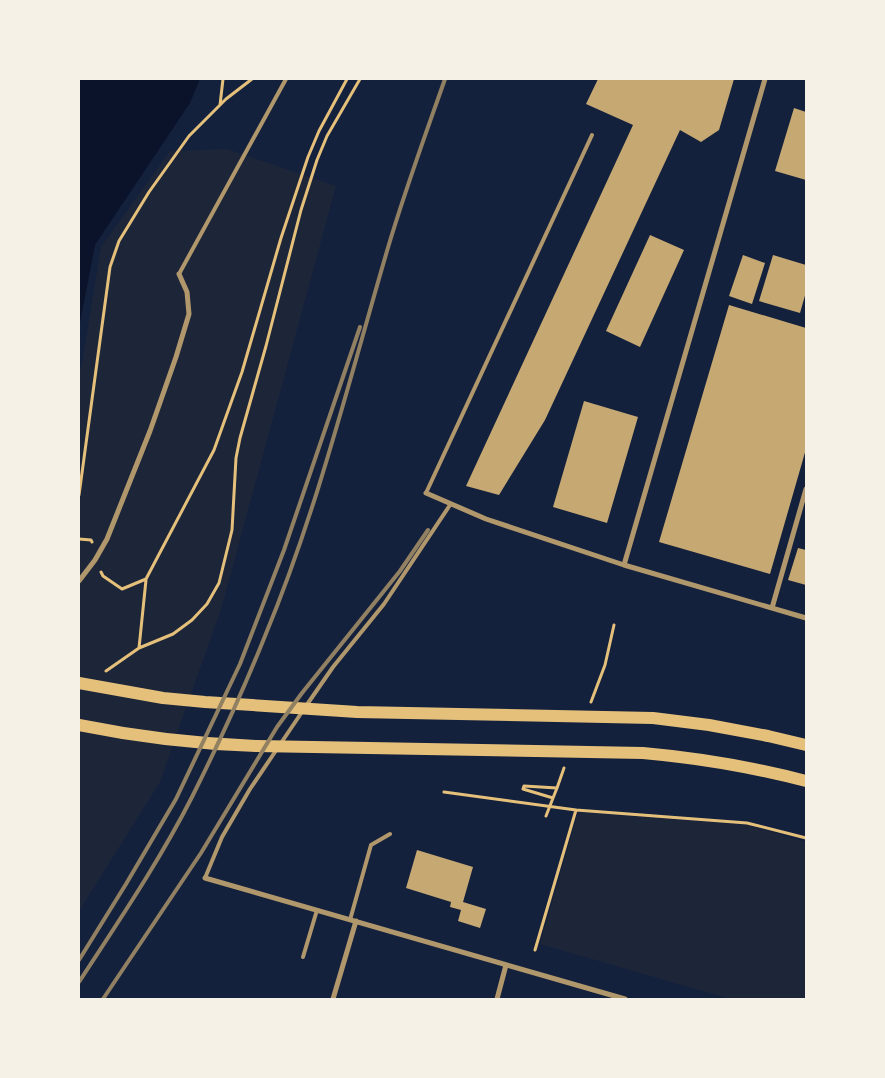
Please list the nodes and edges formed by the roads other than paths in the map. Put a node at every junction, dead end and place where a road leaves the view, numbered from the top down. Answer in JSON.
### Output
{"nodes":[{"id":1,"x":286,"y":79,"type":"edge"},
{"id":2,"x":765,"y":79,"type":"edge"},
{"id":3,"x":592,"y":135,"type":"dead end"},
{"id":4,"x":179,"y":274,"type":"joint"},
{"id":5,"x":806,"y":489,"type":"edge"},
{"id":6,"x":426,"y":493,"type":"joint"},
{"id":7,"x":450,"y":505,"type":"junction"},
{"id":8,"x":624,"y":565,"type":"junction"},
{"id":9,"x":79,"y":581,"type":"edge"},
{"id":10,"x":772,"y":608,"type":"junction"},
{"id":11,"x":806,"y":618,"type":"edge"},
{"id":12,"x":79,"y":683,"type":"edge"},
{"id":13,"x":79,"y":726,"type":"edge"},
{"id":14,"x":806,"y":745,"type":"edge"},
{"id":15,"x":806,"y":781,"type":"edge"},
{"id":16,"x":390,"y":834,"type":"dead end"},
{"id":17,"x":205,"y":878,"type":"joint"},
{"id":18,"x":317,"y":910,"type":"junction"},
{"id":19,"x":353,"y":921,"type":"junction"},
{"id":20,"x":303,"y":957,"type":"dead end"},
{"id":21,"x":506,"y":964,"type":"junction"},
{"id":22,"x":333,"y":999,"type":"edge"},
{"id":23,"x":497,"y":999,"type":"edge"},
{"id":24,"x":625,"y":999,"type":"edge"}],
"edges":[{"from":1,"to":4,"type":"lane"},
{"from":2,"to":8,"type":"street"},
{"from":3,"to":6,"type":"lane"},
{"from":4,"to":9,"type":"street"},
{"from":5,"to":10,"type":"street"},
{"from":6,"to":7,"type":"street"},
{"from":7,"to":8,"type":"street"},
{"from":7,"to":17,"type":"lane"},
{"from":8,"to":10,"type":"street"},
{"from":10,"to":11,"type":"street"},
{"from":12,"to":14,"type":"main road"},
{"from":13,"to":15,"type":"main road"},
{"from":16,"to":19,"type":"lane"},
{"from":17,"to":18,"type":"street"},
{"from":18,"to":19,"type":"street"},
{"from":18,"to":20,"type":"lane"},
{"from":19,"to":21,"type":"street"},
{"from":19,"to":22,"type":"street"},
{"from":21,"to":23,"type":"street"},
{"from":21,"to":24,"type":"street"}]}
